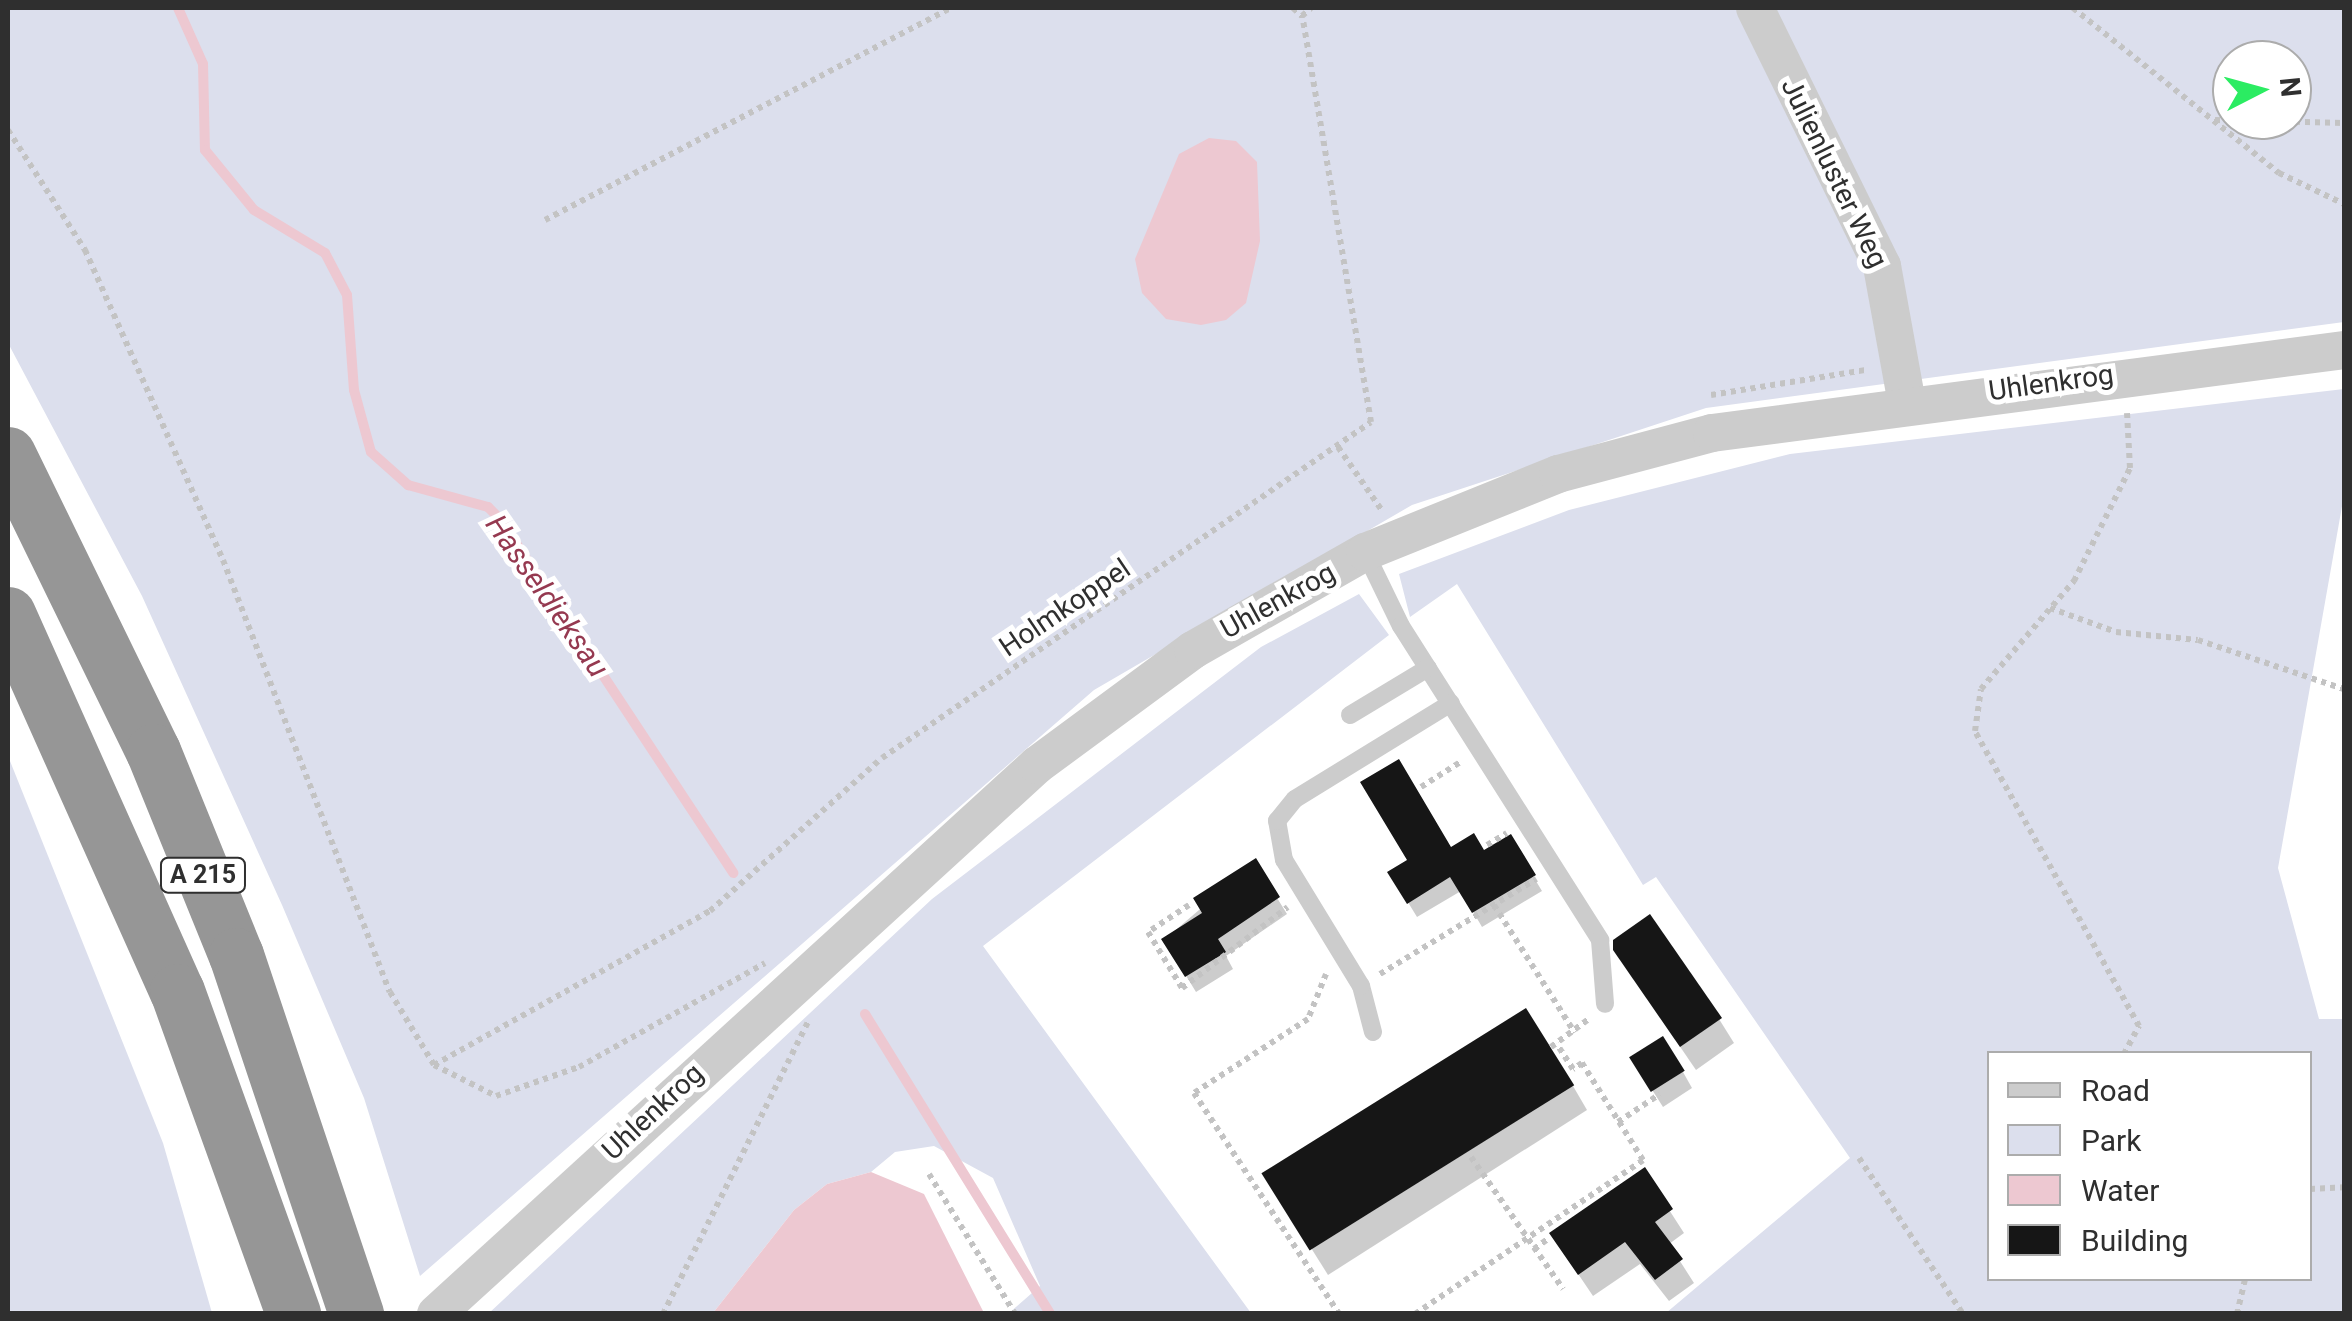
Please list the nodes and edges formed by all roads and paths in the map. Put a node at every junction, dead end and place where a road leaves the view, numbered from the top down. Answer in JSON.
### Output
{"nodes":[{"id":1,"x":951,"y":8,"type":"edge"},
{"id":2,"x":1294,"y":8,"type":"edge"},
{"id":3,"x":1311,"y":8,"type":"edge"},
{"id":4,"x":1755,"y":8,"type":"edge"},
{"id":5,"x":2073,"y":8,"type":"edge"},
{"id":6,"x":1302,"y":16,"type":"junction"},
{"id":7,"x":2212,"y":118,"type":"edge"},
{"id":8,"x":2312,"y":122,"type":"edge"},
{"id":9,"x":2344,"y":123,"type":"edge"},
{"id":10,"x":8,"y":130,"type":"edge"},
{"id":11,"x":2239,"y":140,"type":"edge"},
{"id":12,"x":2344,"y":204,"type":"edge"},
{"id":13,"x":546,"y":220,"type":"dead end"},
{"id":14,"x":2344,"y":350,"type":"edge"},
{"id":15,"x":2124,"y":372,"type":"junction"},
{"id":16,"x":1907,"y":403,"type":"junction"},
{"id":17,"x":1338,"y":447,"type":"junction"},
{"id":18,"x":8,"y":454,"type":"edge"},
{"id":19,"x":1386,"y":515,"type":"dead end"},
{"id":20,"x":1366,"y":552,"type":"junction"},
{"id":21,"x":2050,"y":608,"type":"junction"},
{"id":22,"x":8,"y":614,"type":"edge"},
{"id":23,"x":1428,"y":668,"type":"junction"},
{"id":24,"x":2344,"y":689,"type":"edge"},
{"id":25,"x":1450,"y":703,"type":"junction"},
{"id":26,"x":1350,"y":715,"type":"dead end"},
{"id":27,"x":1480,"y":749,"type":"junction"},
{"id":28,"x":1420,"y":787,"type":"dead end"},
{"id":29,"x":1554,"y":868,"type":"junction"},
{"id":30,"x":1306,"y":896,"type":"junction"},
{"id":31,"x":1494,"y":904,"type":"junction"},
{"id":32,"x":1188,"y":906,"type":"dead end"},
{"id":33,"x":1347,"y":962,"type":"junction"},
{"id":34,"x":804,"y":970,"type":"junction"},
{"id":35,"x":1361,"y":986,"type":"junction"},
{"id":36,"x":1606,"y":1004,"type":"joint"},
{"id":37,"x":813,"y":1008,"type":"dead end"},
{"id":38,"x":1373,"y":1032,"type":"dead end"},
{"id":39,"x":1575,"y":1033,"type":"junction"},
{"id":40,"x":2126,"y":1051,"type":"edge"},
{"id":41,"x":204,"y":1063,"type":"junction"},
{"id":42,"x":434,"y":1065,"type":"junction"},
{"id":43,"x":1660,"y":1094,"type":"dead end"},
{"id":44,"x":1618,"y":1122,"type":"junction"},
{"id":45,"x":1471,"y":1157,"type":"dead end"},
{"id":46,"x":1859,"y":1158,"type":"dead end"},
{"id":47,"x":929,"y":1174,"type":"dead end"},
{"id":48,"x":2344,"y":1187,"type":"edge"},
{"id":49,"x":2312,"y":1189,"type":"edge"},
{"id":50,"x":1528,"y":1240,"type":"junction"},
{"id":51,"x":1548,"y":1240,"type":"dead end"},
{"id":52,"x":1534,"y":1248,"type":"junction"},
{"id":53,"x":2244,"y":1281,"type":"edge"},
{"id":54,"x":1563,"y":1289,"type":"dead end"},
{"id":55,"x":259,"y":1314,"type":"edge"},
{"id":56,"x":293,"y":1314,"type":"edge"},
{"id":57,"x":356,"y":1314,"type":"edge"},
{"id":58,"x":436,"y":1314,"type":"edge"},
{"id":59,"x":663,"y":1314,"type":"edge"},
{"id":60,"x":1015,"y":1314,"type":"edge"},
{"id":61,"x":1339,"y":1314,"type":"edge"},
{"id":62,"x":1415,"y":1314,"type":"edge"},
{"id":63,"x":1964,"y":1314,"type":"edge"},
{"id":64,"x":2238,"y":1314,"type":"edge"}],
"edges":[{"from":1,"to":13,"type":"path"},
{"from":2,"to":6,"type":"path"},
{"from":3,"to":6,"type":"path"},
{"from":4,"to":16,"type":"street","name":"Julienluster Weg"},
{"from":5,"to":7,"type":"path"},
{"from":6,"to":17,"type":"path","name":"Holmkoppel"},
{"from":8,"to":9,"type":"path"},
{"from":10,"to":42,"type":"path"},
{"from":11,"to":12,"type":"path"},
{"from":14,"to":15,"type":"street","name":"Uhlenkrog"},
{"from":15,"to":16,"type":"street","name":"Uhlenkrog"},
{"from":15,"to":21,"type":"path"},
{"from":16,"to":20,"type":"street","name":"Uhlenkrog"},
{"from":17,"to":19,"type":"path"},
{"from":17,"to":42,"type":"path","name":"Holmkoppel"},
{"from":18,"to":57,"type":"highway","number":"A 215"},
{"from":20,"to":23,"type":"lane"},
{"from":20,"to":34,"type":"street","name":"Uhlenkrog"},
{"from":21,"to":24,"type":"path"},
{"from":21,"to":40,"type":"path"},
{"from":22,"to":41,"type":"highway","number":"A 215"},
{"from":23,"to":25,"type":"lane"},
{"from":23,"to":26,"type":"lane"},
{"from":25,"to":27,"type":"lane"},
{"from":25,"to":30,"type":"lane"},
{"from":27,"to":28,"type":"path"},
{"from":27,"to":29,"type":"lane"},
{"from":29,"to":31,"type":"path"},
{"from":29,"to":36,"type":"lane"},
{"from":30,"to":32,"type":"path"},
{"from":30,"to":33,"type":"lane"},
{"from":31,"to":35,"type":"path"},
{"from":31,"to":39,"type":"path"},
{"from":33,"to":35,"type":"lane"},
{"from":33,"to":61,"type":"path"},
{"from":34,"to":42,"type":"path"},
{"from":34,"to":58,"type":"street","name":"Uhlenkrog"},
{"from":35,"to":38,"type":"lane"},
{"from":36,"to":39,"type":"path"},
{"from":37,"to":59,"type":"path"},
{"from":39,"to":44,"type":"path"},
{"from":41,"to":55,"type":"highway"},
{"from":41,"to":56,"type":"highway","number":"A 215"},
{"from":43,"to":44,"type":"path"},
{"from":44,"to":50,"type":"path"},
{"from":45,"to":50,"type":"path"},
{"from":46,"to":63,"type":"path"},
{"from":47,"to":60,"type":"path"},
{"from":48,"to":49,"type":"path"},
{"from":50,"to":52,"type":"path"},
{"from":50,"to":62,"type":"path"},
{"from":51,"to":52,"type":"path"},
{"from":52,"to":54,"type":"path"},
{"from":53,"to":64,"type":"path"}]}
